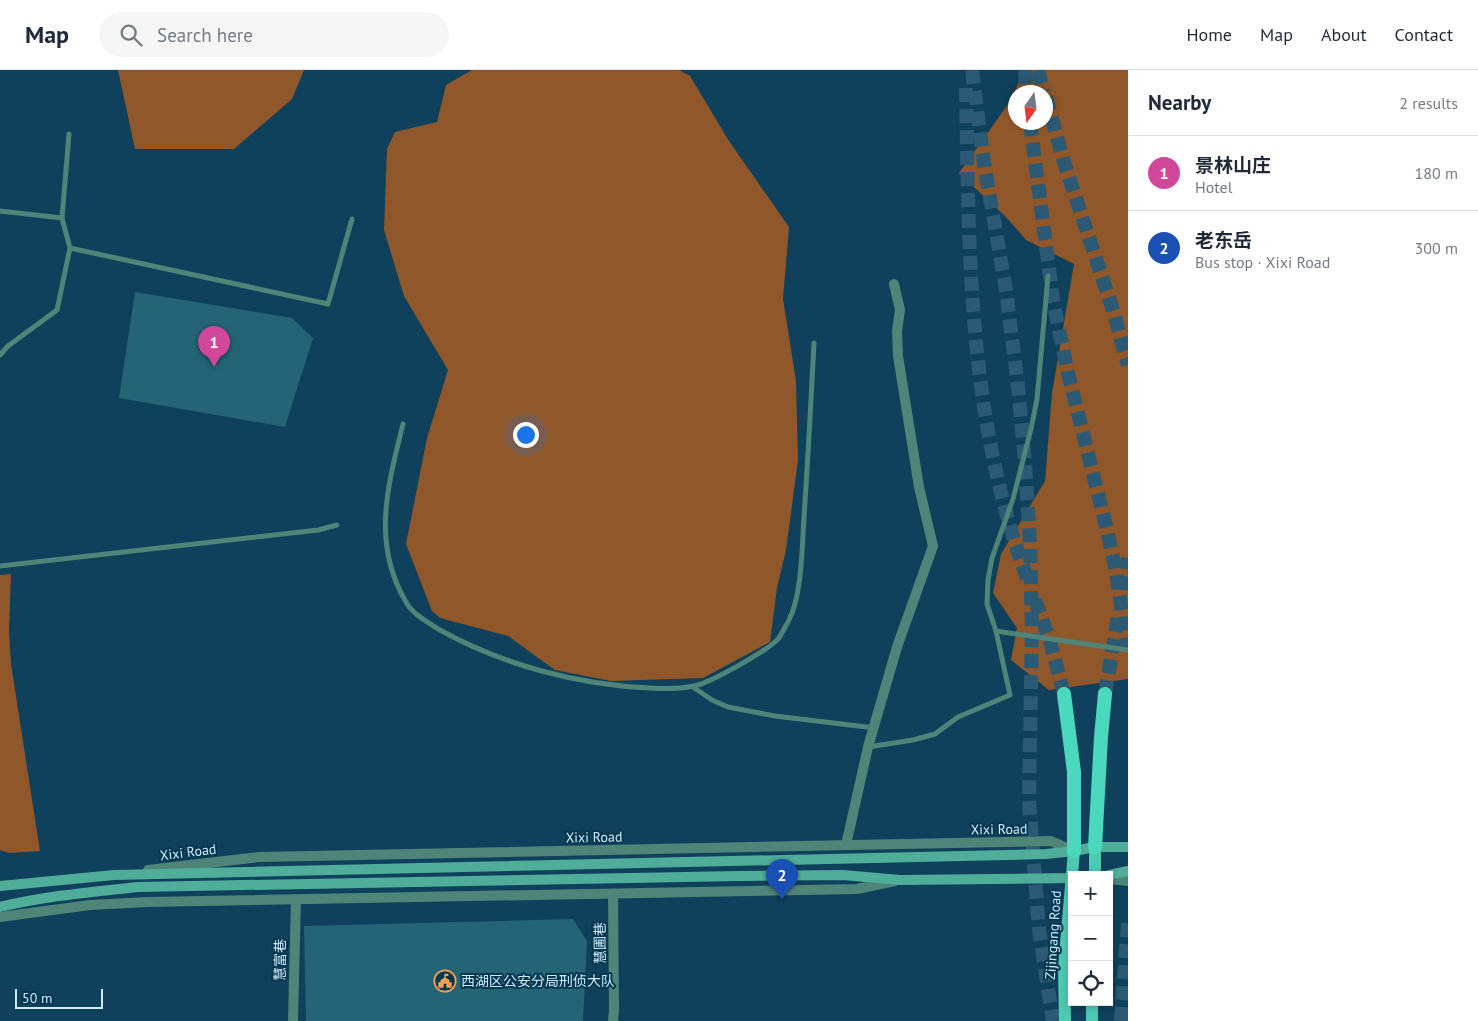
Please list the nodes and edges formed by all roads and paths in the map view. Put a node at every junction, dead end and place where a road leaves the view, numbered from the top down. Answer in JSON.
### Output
{"nodes":[{"id":1,"x":69,"y":134,"type":"dead end"},
{"id":2,"x":0,"y":211,"type":"edge"},
{"id":3,"x":62,"y":218,"type":"junction"},
{"id":4,"x":352,"y":219,"type":"dead end"},
{"id":5,"x":70,"y":248,"type":"junction"},
{"id":6,"x":1048,"y":276,"type":"dead end"},
{"id":7,"x":894,"y":284,"type":"dead end"},
{"id":8,"x":814,"y":343,"type":"dead end"},
{"id":9,"x":0,"y":356,"type":"edge"},
{"id":10,"x":403,"y":424,"type":"dead end"},
{"id":11,"x":336,"y":526,"type":"dead end"},
{"id":12,"x":0,"y":566,"type":"edge"},
{"id":13,"x":996,"y":631,"type":"junction"},
{"id":14,"x":1128,"y":650,"type":"edge"},
{"id":15,"x":693,"y":687,"type":"junction"},
{"id":16,"x":1064,"y":694,"type":"tunnel mouth"},
{"id":17,"x":1105,"y":694,"type":"tunnel mouth"},
{"id":18,"x":875,"y":728,"type":"junction"},
{"id":19,"x":868,"y":747,"type":"junction"},
{"id":20,"x":846,"y":845,"type":"junction"},
{"id":21,"x":1095,"y":847,"type":"junction"},
{"id":22,"x":1128,"y":847,"type":"edge"},
{"id":23,"x":1074,"y":852,"type":"junction"},
{"id":24,"x":1073,"y":871,"type":"edge"},
{"id":25,"x":1095,"y":871,"type":"edge"},
{"id":26,"x":1128,"y":871,"type":"edge"},
{"id":27,"x":114,"y":874,"type":"junction"},
{"id":28,"x":1113,"y":874,"type":"edge"},
{"id":29,"x":1068,"y":878,"type":"edge"},
{"id":30,"x":1113,"y":879,"type":"edge"},
{"id":31,"x":900,"y":880,"type":"junction"},
{"id":32,"x":1128,"y":881,"type":"edge"},
{"id":33,"x":0,"y":886,"type":"edge"},
{"id":34,"x":613,"y":894,"type":"junction"},
{"id":35,"x":296,"y":899,"type":"junction"},
{"id":36,"x":0,"y":907,"type":"edge"},
{"id":37,"x":0,"y":916,"type":"edge"},
{"id":38,"x":1069,"y":916,"type":"edge"},
{"id":39,"x":1092,"y":1006,"type":"edge"},
{"id":40,"x":293,"y":1021,"type":"edge"},
{"id":41,"x":612,"y":1021,"type":"edge"},
{"id":42,"x":1064,"y":1021,"type":"edge"},
{"id":43,"x":1092,"y":1021,"type":"edge"}],
"edges":[{"from":1,"to":3,"type":"lane"},
{"from":2,"to":3,"type":"lane"},
{"from":3,"to":5,"type":"lane"},
{"from":4,"to":5,"type":"lane"},
{"from":5,"to":9,"type":"lane"},
{"from":6,"to":13,"type":"lane"},
{"from":7,"to":18,"type":"street"},
{"from":8,"to":15,"type":"lane"},
{"from":10,"to":15,"type":"lane"},
{"from":11,"to":12,"type":"lane"},
{"from":13,"to":14,"type":"lane"},
{"from":13,"to":19,"type":"lane"},
{"from":15,"to":18,"type":"lane"},
{"from":16,"to":23,"type":"highway"},
{"from":17,"to":21,"type":"highway"},
{"from":18,"to":19,"type":"street"},
{"from":19,"to":20,"type":"street"},
{"from":20,"to":23,"type":"street","name":"Xixi Road"},
{"from":20,"to":27,"type":"street","name":"Xixi Road"},
{"from":21,"to":22,"type":"main road","name":"Xixi Road"},
{"from":21,"to":23,"type":"main road","name":"Xixi Road"},
{"from":21,"to":25,"type":"main road"},
{"from":23,"to":24,"type":"main road","name":"Zijingang Road"},
{"from":23,"to":27,"type":"main road","name":"Xixi Road"},
{"from":26,"to":28,"type":"main road"},
{"from":27,"to":33,"type":"main road","name":"Xixi Road"},
{"from":29,"to":31,"type":"main road"},
{"from":30,"to":32,"type":"street"},
{"from":31,"to":34,"type":"street"},
{"from":31,"to":36,"type":"main road"},
{"from":34,"to":35,"type":"street"},
{"from":34,"to":41,"type":"street","name":"慧圃巷"},
{"from":35,"to":37,"type":"street"},
{"from":35,"to":40,"type":"street","name":"慧富巷"},
{"from":38,"to":42,"type":"main road","name":"Zijingang Road"},
{"from":39,"to":43,"type":"main road"}]}
